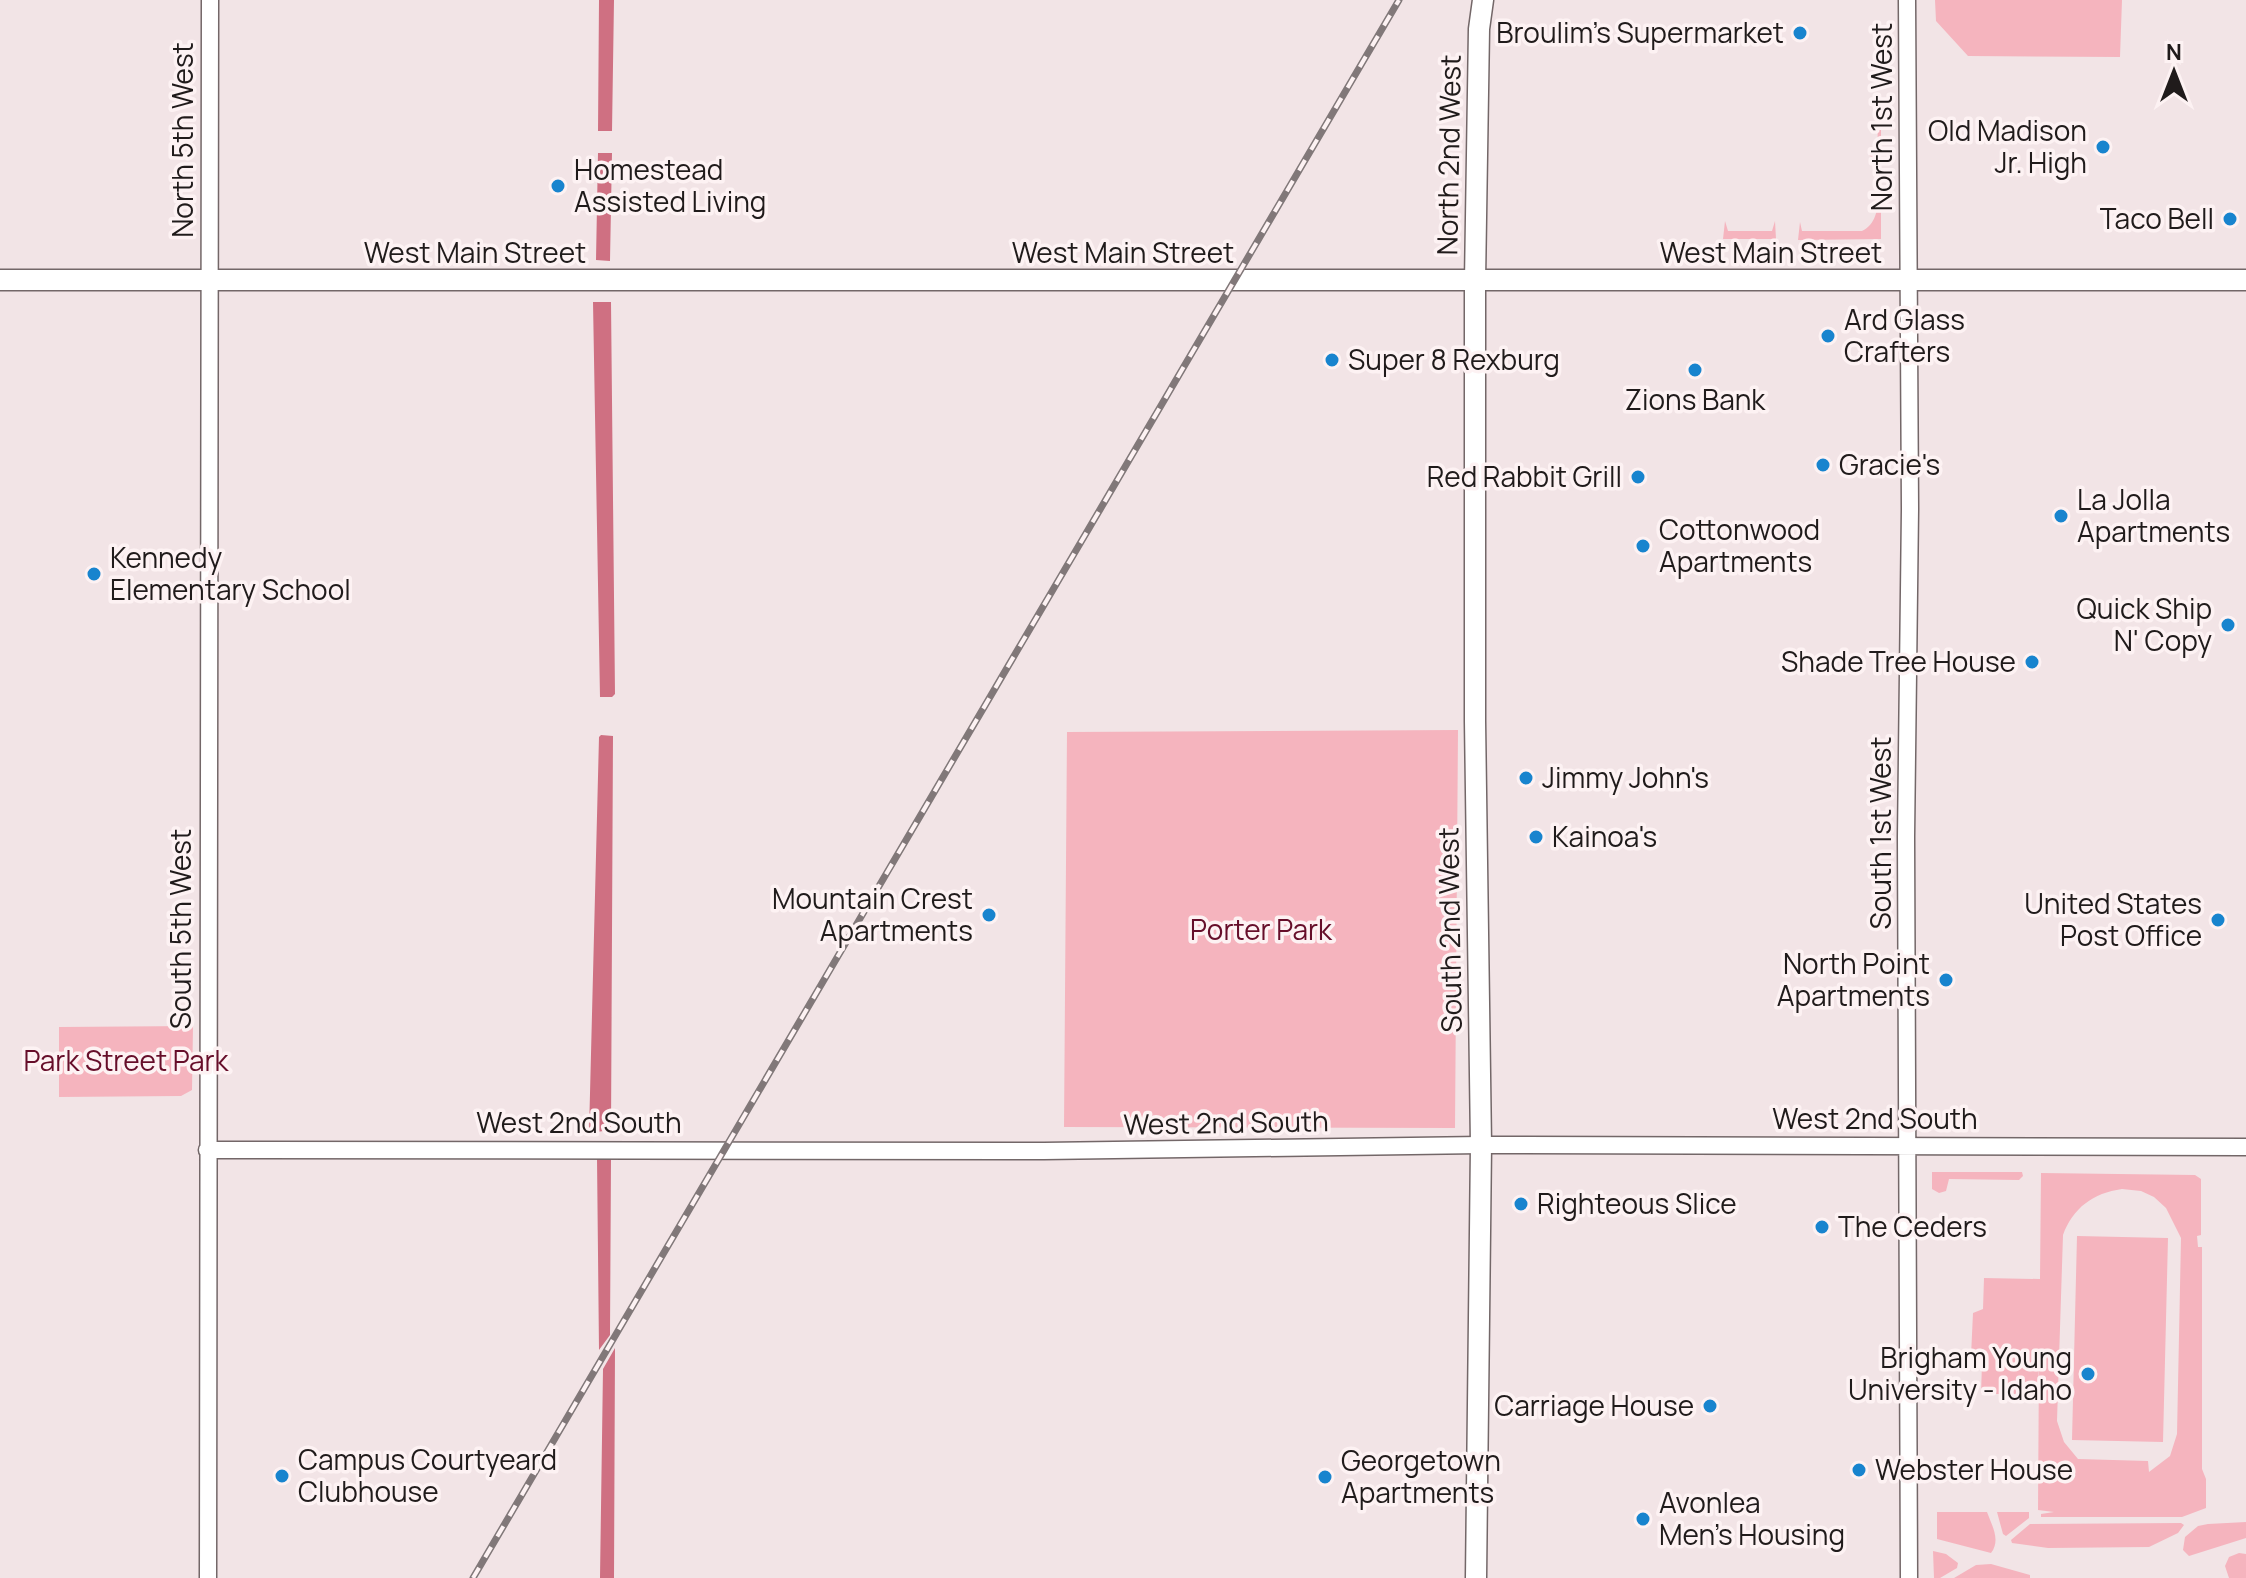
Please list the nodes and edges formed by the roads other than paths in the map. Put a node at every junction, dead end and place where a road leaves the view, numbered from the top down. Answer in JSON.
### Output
{"nodes":[{"id":1,"x":210,"y":0,"type":"edge"},
{"id":2,"x":1483,"y":0,"type":"edge"},
{"id":3,"x":1907,"y":0,"type":"edge"},
{"id":4,"x":0,"y":280,"type":"edge"},
{"id":5,"x":208,"y":280,"type":"junction"},
{"id":6,"x":2246,"y":280,"type":"edge"},
{"id":7,"x":1475,"y":281,"type":"junction"},
{"id":8,"x":1907,"y":281,"type":"junction"},
{"id":9,"x":1481,"y":1145,"type":"junction"},
{"id":10,"x":1909,"y":1145,"type":"junction"},
{"id":11,"x":2246,"y":1147,"type":"edge"},
{"id":12,"x":207,"y":1150,"type":"junction"},
{"id":13,"x":208,"y":1578,"type":"edge"},
{"id":14,"x":1476,"y":1578,"type":"edge"},
{"id":15,"x":1909,"y":1578,"type":"edge"}],
"edges":[{"from":1,"to":5,"type":"street","name":"North 5th West"},
{"from":2,"to":7,"type":"main road","name":"North 2nd West"},
{"from":3,"to":8,"type":"street","name":"North 1st West"},
{"from":4,"to":5,"type":"main road","name":"West Main Street"},
{"from":5,"to":7,"type":"main road","name":"West Main Street"},
{"from":5,"to":12,"type":"street","name":"South 5th West"},
{"from":6,"to":8,"type":"main road","name":"West Main Street"},
{"from":7,"to":8,"type":"main road","name":"West Main Street"},
{"from":7,"to":9,"type":"main road","name":"South 2nd West"},
{"from":8,"to":10,"type":"street","name":"South 1st West"},
{"from":9,"to":10,"type":"street","name":"West 2nd South"},
{"from":9,"to":12,"type":"street","name":"West 2nd South"},
{"from":9,"to":14,"type":"main road","name":"South 2nd West"},
{"from":10,"to":11,"type":"street","name":"West 2nd South"},
{"from":10,"to":15,"type":"street","name":"South 1st West"},
{"from":12,"to":13,"type":"street","name":"South 5th West"}]}
